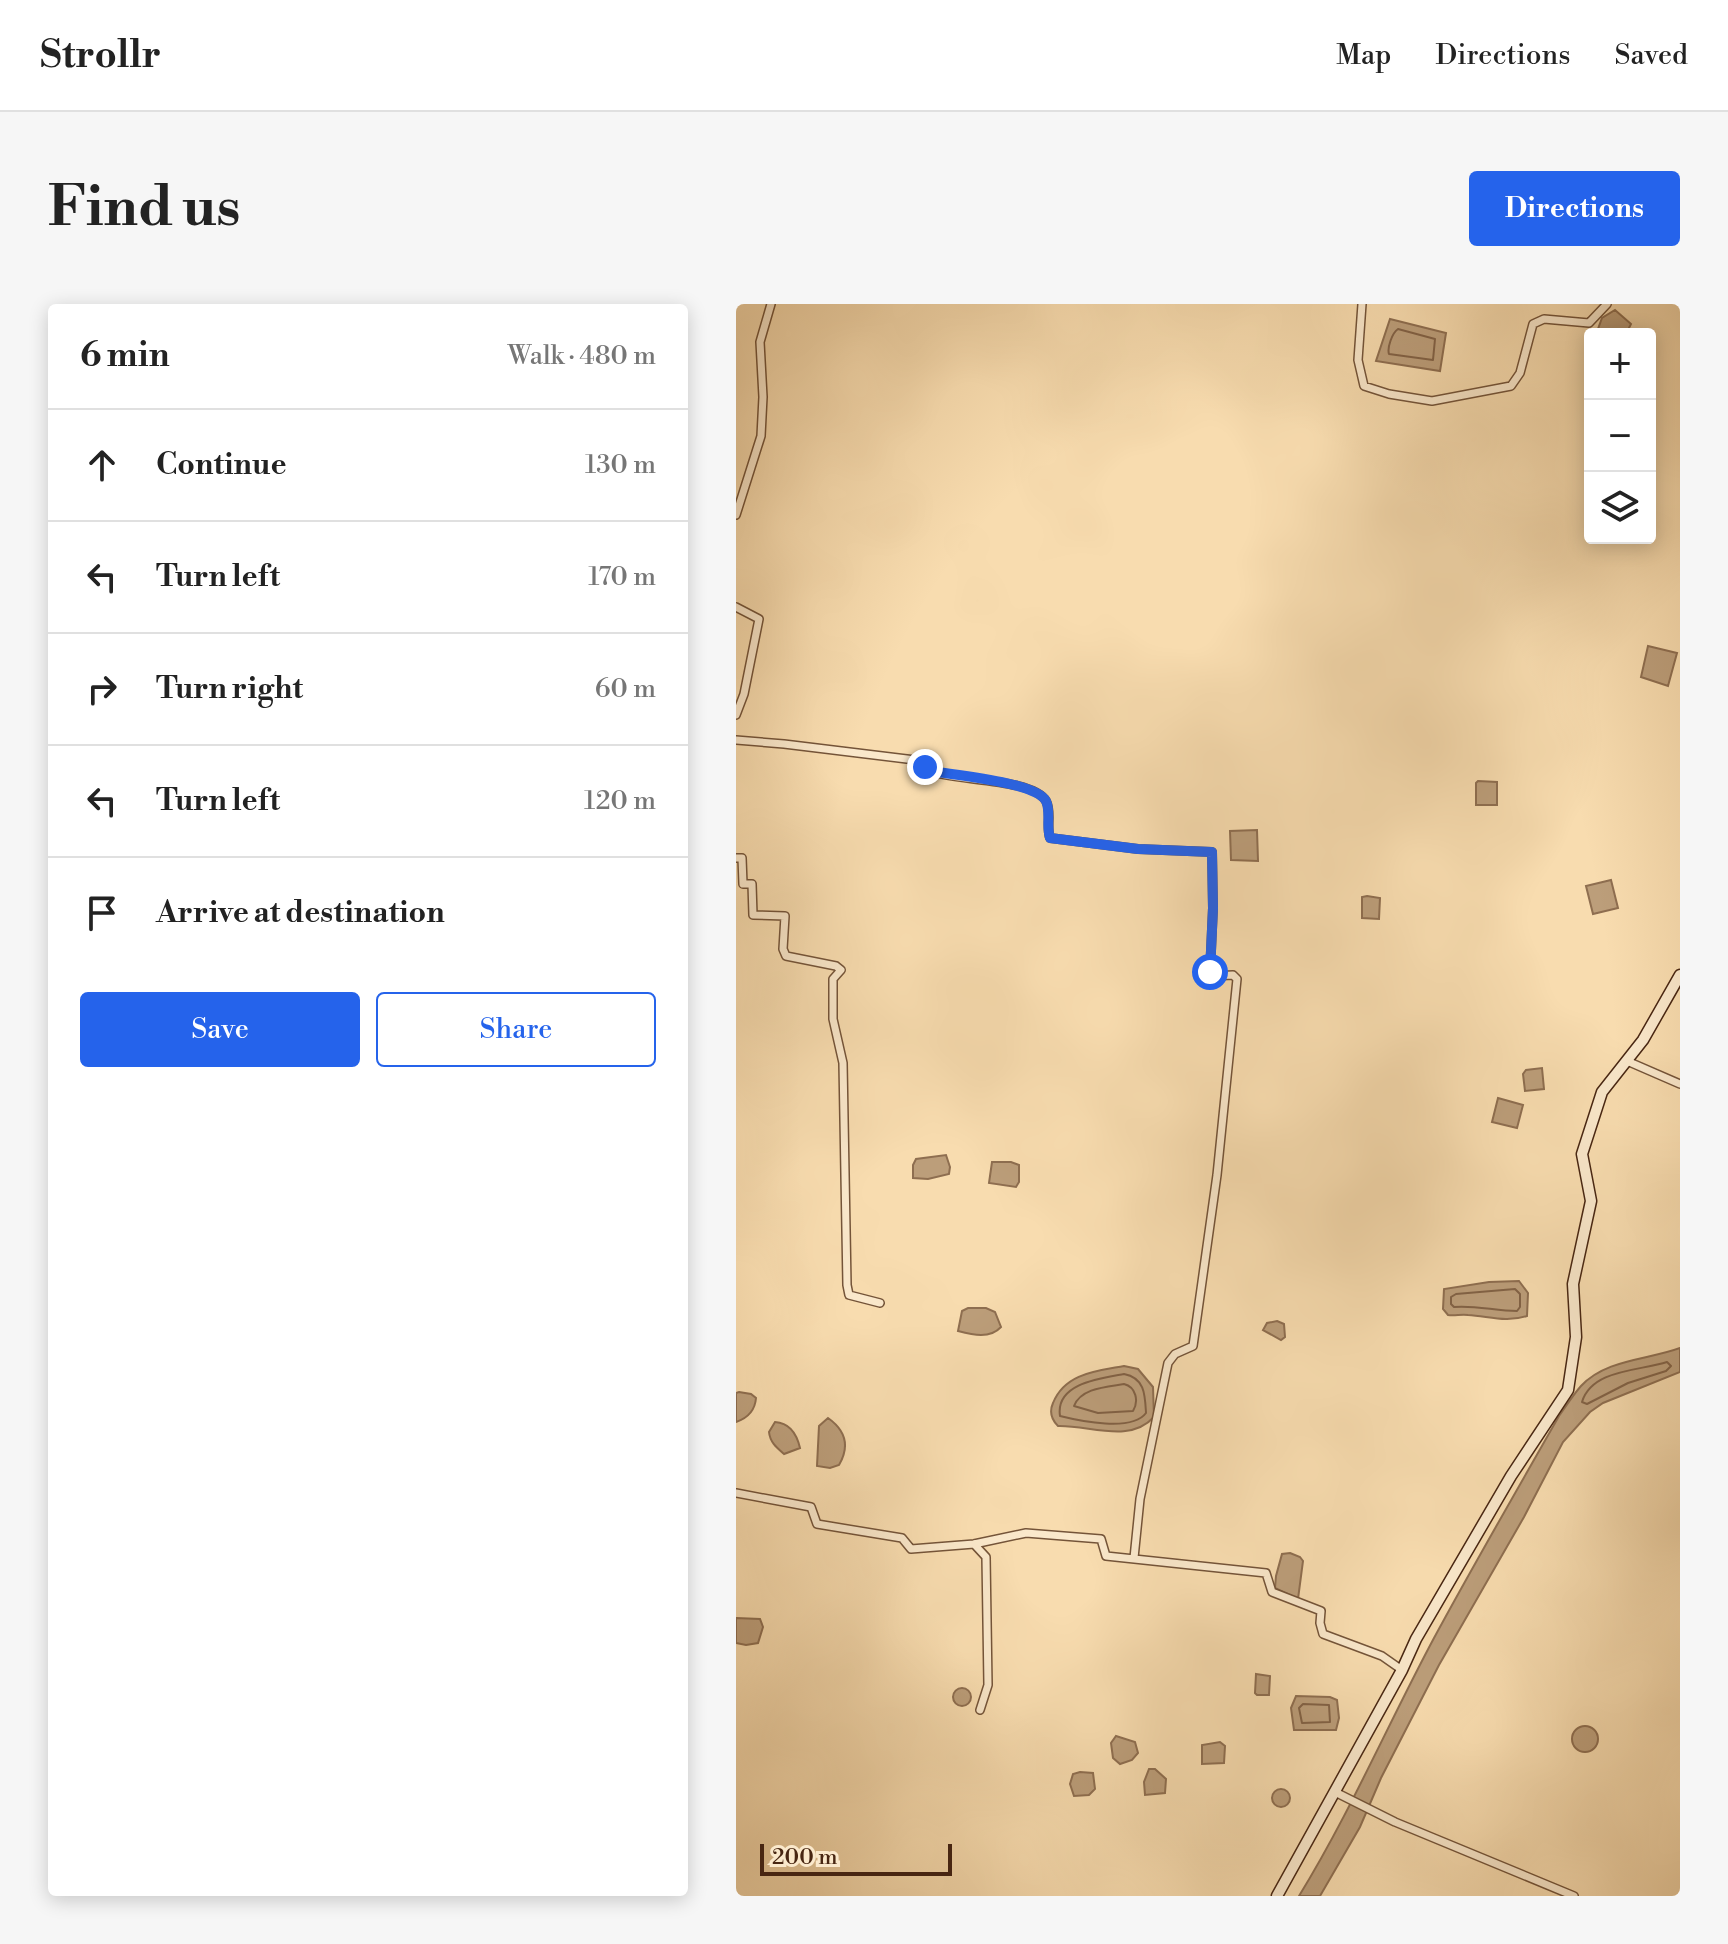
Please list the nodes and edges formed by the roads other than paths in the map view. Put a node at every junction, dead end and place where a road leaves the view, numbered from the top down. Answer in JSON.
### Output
{"nodes":[{"id":1,"x":771,"y":304,"type":"edge"},
{"id":2,"x":1362,"y":304,"type":"edge"},
{"id":3,"x":1607,"y":304,"type":"edge"},
{"id":4,"x":736,"y":515,"type":"edge"},
{"id":5,"x":736,"y":607,"type":"edge"},
{"id":6,"x":736,"y":715,"type":"edge"},
{"id":7,"x":736,"y":740,"type":"edge"},
{"id":8,"x":736,"y":858,"type":"edge"},
{"id":9,"x":1680,"y":975,"type":"edge"},
{"id":10,"x":1627,"y":1061,"type":"junction"},
{"id":11,"x":1680,"y":1084,"type":"edge"},
{"id":12,"x":880,"y":1303,"type":"dead end"},
{"id":13,"x":736,"y":1493,"type":"edge"},
{"id":14,"x":974,"y":1544,"type":"junction"},
{"id":15,"x":1134,"y":1558,"type":"junction"},
{"id":16,"x":1402,"y":1670,"type":"junction"},
{"id":17,"x":980,"y":1710,"type":"dead end"},
{"id":18,"x":1335,"y":1792,"type":"junction"},
{"id":19,"x":1277,"y":1896,"type":"edge"},
{"id":20,"x":1574,"y":1896,"type":"edge"}],
"edges":[{"from":1,"to":4,"type":"street"},
{"from":2,"to":3,"type":"street"},
{"from":5,"to":6,"type":"street"},
{"from":7,"to":15,"type":"street"},
{"from":8,"to":12,"type":"street"},
{"from":9,"to":10,"type":"main road"},
{"from":10,"to":11,"type":"street"},
{"from":10,"to":16,"type":"main road"},
{"from":13,"to":14,"type":"street"},
{"from":14,"to":15,"type":"street"},
{"from":14,"to":17,"type":"street"},
{"from":15,"to":16,"type":"street"},
{"from":16,"to":18,"type":"main road"},
{"from":18,"to":19,"type":"main road"},
{"from":18,"to":20,"type":"street"}]}
